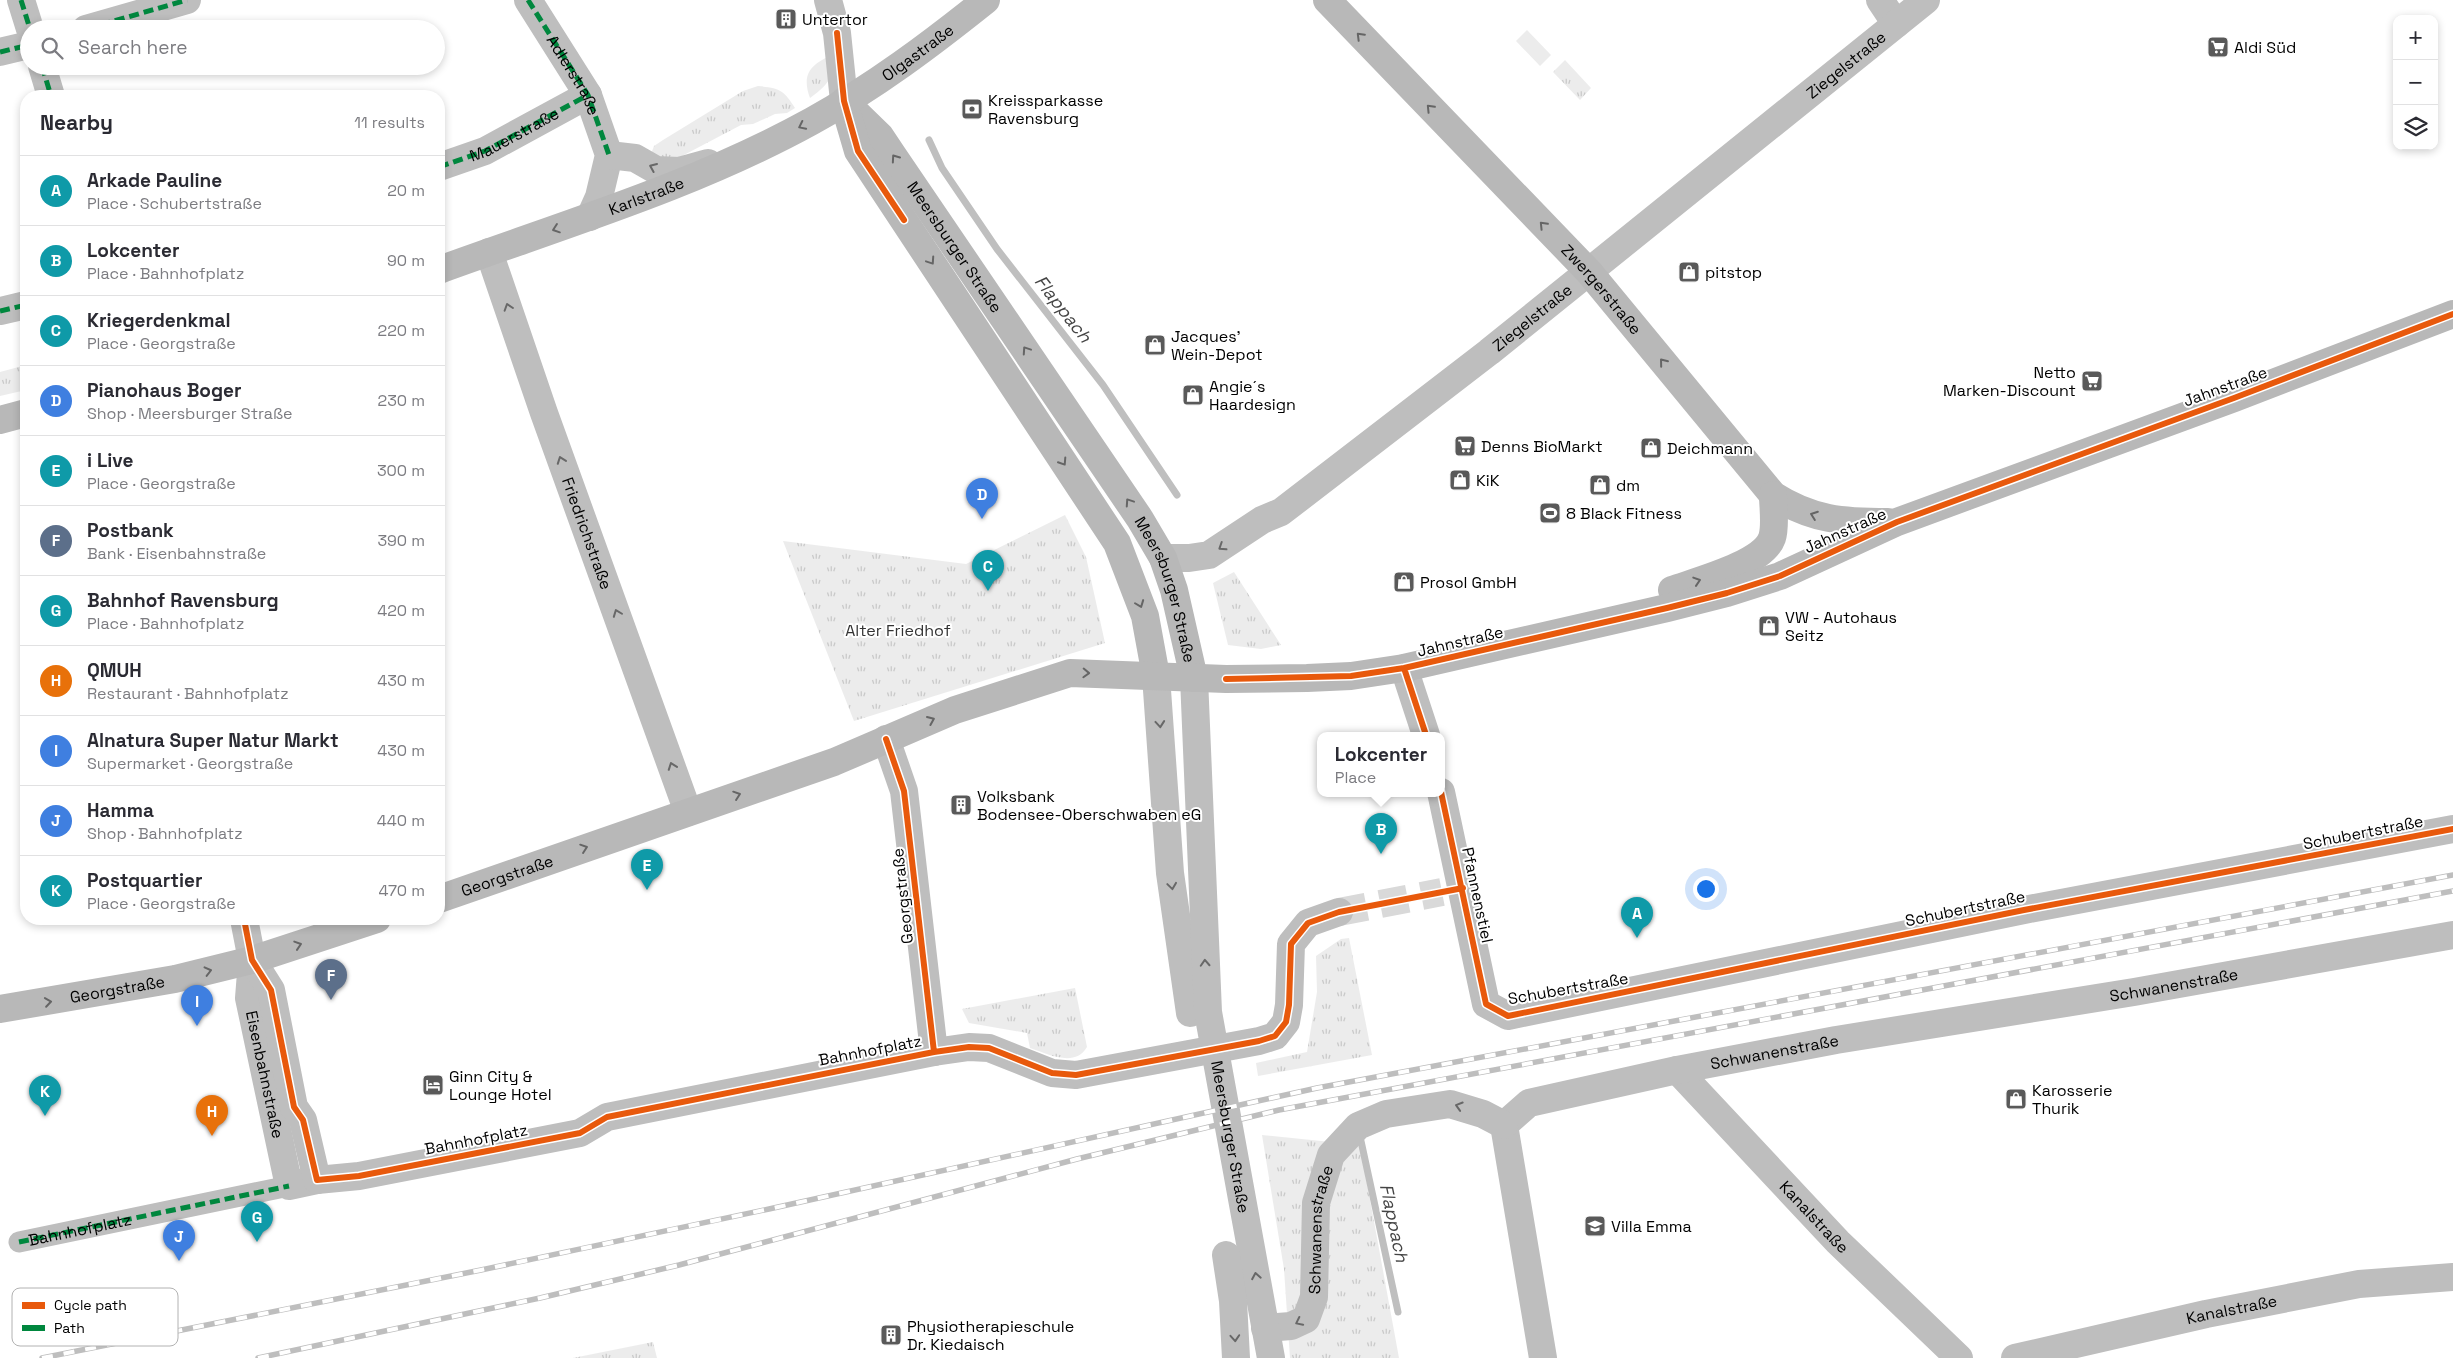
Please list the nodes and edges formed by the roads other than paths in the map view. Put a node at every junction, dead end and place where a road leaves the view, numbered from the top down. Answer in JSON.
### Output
{"nodes":[{"id":1,"x":21,"y":0,"type":"edge"},
{"id":2,"x":187,"y":0,"type":"edge"},
{"id":3,"x":528,"y":0,"type":"edge"},
{"id":4,"x":828,"y":0,"type":"edge"},
{"id":5,"x":986,"y":0,"type":"edge"},
{"id":6,"x":1327,"y":0,"type":"edge"},
{"id":7,"x":1880,"y":0,"type":"edge"},
{"id":8,"x":1926,"y":0,"type":"edge"},
{"id":9,"x":27,"y":20,"type":"edge"},
{"id":10,"x":117,"y":20,"type":"edge"},
{"id":11,"x":1896,"y":24,"type":"junction"},
{"id":12,"x":20,"y":47,"type":"edge"},
{"id":13,"x":0,"y":52,"type":"edge"},
{"id":14,"x":45,"y":75,"type":"edge"},
{"id":15,"x":49,"y":90,"type":"edge"},
{"id":16,"x":588,"y":95,"type":"junction"},
{"id":17,"x":844,"y":101,"type":"junction"},
{"id":18,"x":751,"y":151,"type":"junction"},
{"id":19,"x":609,"y":155,"type":"junction"},
{"id":20,"x":445,"y":165,"type":"edge"},
{"id":21,"x":590,"y":217,"type":"junction"},
{"id":22,"x":490,"y":252,"type":"junction"},
{"id":23,"x":445,"y":268,"type":"edge"},
{"id":24,"x":1589,"y":272,"type":"junction"},
{"id":25,"x":20,"y":306,"type":"edge"},
{"id":26,"x":0,"y":311,"type":"edge"},
{"id":27,"x":2453,"y":314,"type":"edge"},
{"id":28,"x":20,"y":415,"type":"edge"},
{"id":29,"x":0,"y":420,"type":"edge"},
{"id":30,"x":1774,"y":495,"type":"junction"},
{"id":31,"x":1897,"y":522,"type":"junction"},
{"id":32,"x":1162,"y":558,"type":"junction"},
{"id":33,"x":1622,"y":617,"type":"junction"},
{"id":34,"x":1404,"y":668,"type":"junction"},
{"id":35,"x":1156,"y":676,"type":"junction"},
{"id":36,"x":1194,"y":678,"type":"junction"},
{"id":37,"x":1425,"y":732,"type":"edge"},
{"id":38,"x":886,"y":739,"type":"junction"},
{"id":39,"x":1442,"y":797,"type":"edge"},
{"id":40,"x":688,"y":812,"type":"junction"},
{"id":41,"x":2453,"y":829,"type":"edge"},
{"id":42,"x":445,"y":897,"type":"edge"},
{"id":43,"x":1339,"y":912,"type":"tunnel mouth"},
{"id":44,"x":245,"y":925,"type":"edge"},
{"id":45,"x":359,"y":925,"type":"edge"},
{"id":46,"x":2453,"y":936,"type":"edge"},
{"id":47,"x":252,"y":960,"type":"junction"},
{"id":48,"x":1486,"y":1004,"type":"joint"},
{"id":49,"x":0,"y":1009,"type":"edge"},
{"id":50,"x":1199,"y":1012,"type":"junction"},
{"id":51,"x":934,"y":1052,"type":"junction"},
{"id":52,"x":1677,"y":1070,"type":"junction"},
{"id":53,"x":1504,"y":1125,"type":"junction"},
{"id":54,"x":317,"y":1180,"type":"junction"},
{"id":55,"x":288,"y":1186,"type":"junction"},
{"id":56,"x":19,"y":1242,"type":"dead end"},
{"id":57,"x":1238,"y":1252,"type":"junction"},
{"id":58,"x":2453,"y":1278,"type":"edge"},
{"id":59,"x":1265,"y":1328,"type":"junction"},
{"id":60,"x":1236,"y":1358,"type":"edge"},
{"id":61,"x":1271,"y":1358,"type":"edge"},
{"id":62,"x":1543,"y":1358,"type":"edge"},
{"id":63,"x":1959,"y":1358,"type":"edge"},
{"id":64,"x":2015,"y":1358,"type":"edge"}],
"edges":[{"from":1,"to":9,"type":"street"},
{"from":2,"to":10,"type":"street"},
{"from":3,"to":16,"type":"street","name":"Adlerstraße"},
{"from":4,"to":17,"type":"street"},
{"from":5,"to":17,"type":"main road","name":"Olgastraße"},
{"from":24,"to":6,"type":"main road","name":"Zwergerstraße","one_way":true},
{"from":7,"to":11,"type":"street"},
{"from":8,"to":11,"type":"street","name":"Ziegelstraße"},
{"from":11,"to":24,"type":"street","name":"Ziegelstraße"},
{"from":12,"to":13,"type":"street"},
{"from":14,"to":15,"type":"street"},
{"from":16,"to":19,"type":"street","name":"Adlerstraße"},
{"from":16,"to":20,"type":"street","name":"Mauerstraße"},
{"from":17,"to":18,"type":"main road","name":"Karlstraße","one_way":true},
{"from":32,"to":17,"type":"main road","name":"Meersburger Straße","one_way":true},
{"from":17,"to":35,"type":"main road","name":"Meersburger Straße","one_way":true},
{"from":18,"to":19,"type":"street","one_way":true},
{"from":18,"to":21,"type":"main road","name":"Karlstraße"},
{"from":19,"to":21,"type":"street"},
{"from":21,"to":22,"type":"main road","name":"Karlstraße","one_way":true},
{"from":22,"to":23,"type":"main road","name":"Karlstraße"},
{"from":40,"to":22,"type":"street","name":"Friedrichstraße","one_way":true},
{"from":30,"to":24,"type":"main road","name":"Zwergerstraße","one_way":true},
{"from":24,"to":32,"type":"street","name":"Ziegelstraße","one_way":true},
{"from":25,"to":26,"type":"street"},
{"from":27,"to":31,"type":"main road","name":"Jahnstraße"},
{"from":28,"to":29,"type":"main road"},
{"from":31,"to":30,"type":"main road","name":"Zwergerstraße","one_way":true},
{"from":33,"to":30,"type":"main road","one_way":true},
{"from":31,"to":33,"type":"main road","name":"Jahnstraße"},
{"from":32,"to":36,"type":"main road","name":"Meersburger Straße"},
{"from":33,"to":34,"type":"main road","name":"Jahnstraße"},
{"from":34,"to":36,"type":"main road","name":"Jahnstraße"},
{"from":34,"to":37,"type":"street"},
{"from":35,"to":36,"type":"main road","name":"Jahnstraße"},
{"from":38,"to":35,"type":"main road","name":"Georgstraße","one_way":true},
{"from":35,"to":50,"type":"street","name":"Meersburger Straße","one_way":true},
{"from":50,"to":36,"type":"street","name":"Meersburger Straße","one_way":true},
{"from":40,"to":38,"type":"main road","name":"Georgstraße","one_way":true},
{"from":38,"to":51,"type":"street","name":"Georgstraße"},
{"from":39,"to":48,"type":"street","name":"Pfannenstiel"},
{"from":42,"to":40,"type":"main road","name":"Georgstraße","one_way":true},
{"from":41,"to":48,"type":"street","name":"Schubertstraße"},
{"from":43,"to":51,"type":"street","name":"Bahnhofplatz"},
{"from":44,"to":47,"type":"street","name":"Eisenbahnstraße"},
{"from":47,"to":45,"type":"main road","name":"Georgstraße","one_way":true},
{"from":46,"to":52,"type":"street","name":"Schwanenstraße"},
{"from":49,"to":47,"type":"main road","name":"Georgstraße","one_way":true},
{"from":47,"to":54,"type":"street","name":"Eisenbahnstraße"},
{"from":47,"to":55,"type":"street","name":"Eisenbahnstraße"},
{"from":50,"to":57,"type":"street","name":"Meersburger Straße"},
{"from":51,"to":54,"type":"street","name":"Bahnhofplatz"},
{"from":52,"to":53,"type":"street","name":"Schwanenstraße"},
{"from":52,"to":63,"type":"street","name":"Kanalstraße"},
{"from":53,"to":59,"type":"street","name":"Schwanenstraße","one_way":true},
{"from":53,"to":62,"type":"street"},
{"from":54,"to":55,"type":"street","name":"Bahnhofplatz"},
{"from":55,"to":56,"type":"street","name":"Bahnhofplatz"},
{"from":59,"to":57,"type":"street","name":"Meersburger Straße","one_way":true},
{"from":57,"to":60,"type":"street","name":"Meersburger Straße","one_way":true},
{"from":58,"to":64,"type":"street","name":"Kanalstraße"},
{"from":59,"to":61,"type":"street","name":"Meersburger Straße"}]}
